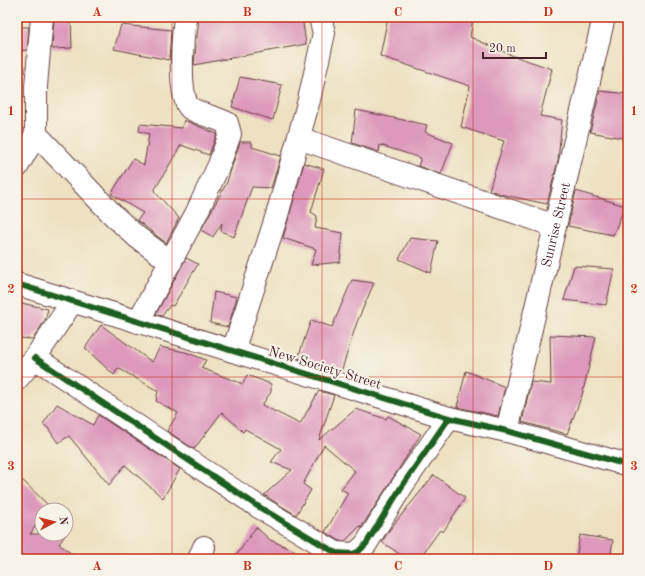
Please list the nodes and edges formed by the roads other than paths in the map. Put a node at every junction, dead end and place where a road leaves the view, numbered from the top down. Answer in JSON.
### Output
{"nodes":[{"id":1,"x":42,"y":17,"type":"edge"},
{"id":2,"x":185,"y":17,"type":"edge"},
{"id":3,"x":320,"y":17,"type":"edge"},
{"id":4,"x":604,"y":17,"type":"edge"},
{"id":5,"x":36,"y":134,"type":"junction"},
{"id":6,"x":299,"y":138,"type":"junction"},
{"id":7,"x":17,"y":167,"type":"edge"},
{"id":8,"x":555,"y":226,"type":"junction"},
{"id":9,"x":171,"y":262,"type":"junction"},
{"id":10,"x":17,"y":284,"type":"edge"},
{"id":11,"x":72,"y":302,"type":"junction"},
{"id":12,"x":138,"y":322,"type":"junction"},
{"id":13,"x":232,"y":351,"type":"junction"},
{"id":14,"x":35,"y":358,"type":"junction"},
{"id":15,"x":17,"y":379,"type":"edge"},
{"id":16,"x":449,"y":418,"type":"junction"},
{"id":17,"x":506,"y":431,"type":"junction"},
{"id":18,"x":628,"y":465,"type":"edge"}],
"edges":[{"from":1,"to":5,"type":"street"},
{"from":2,"to":9,"type":"street"},
{"from":3,"to":6,"type":"street"},
{"from":4,"to":8,"type":"street","name":"Sunrise Street"},
{"from":5,"to":7,"type":"street"},
{"from":5,"to":9,"type":"street"},
{"from":6,"to":8,"type":"street"},
{"from":6,"to":13,"type":"street"},
{"from":8,"to":17,"type":"street","name":"Sunrise Street"},
{"from":9,"to":12,"type":"street"},
{"from":10,"to":11,"type":"street","name":"New Society Street"},
{"from":11,"to":12,"type":"street","name":"New Society Street"},
{"from":11,"to":14,"type":"street"},
{"from":12,"to":13,"type":"street","name":"New Society Street"},
{"from":13,"to":16,"type":"street","name":"New Society Street"},
{"from":14,"to":15,"type":"street"},
{"from":14,"to":16,"type":"street"},
{"from":16,"to":17,"type":"street","name":"New Society Street"},
{"from":17,"to":18,"type":"street","name":"New Society Street"}]}
